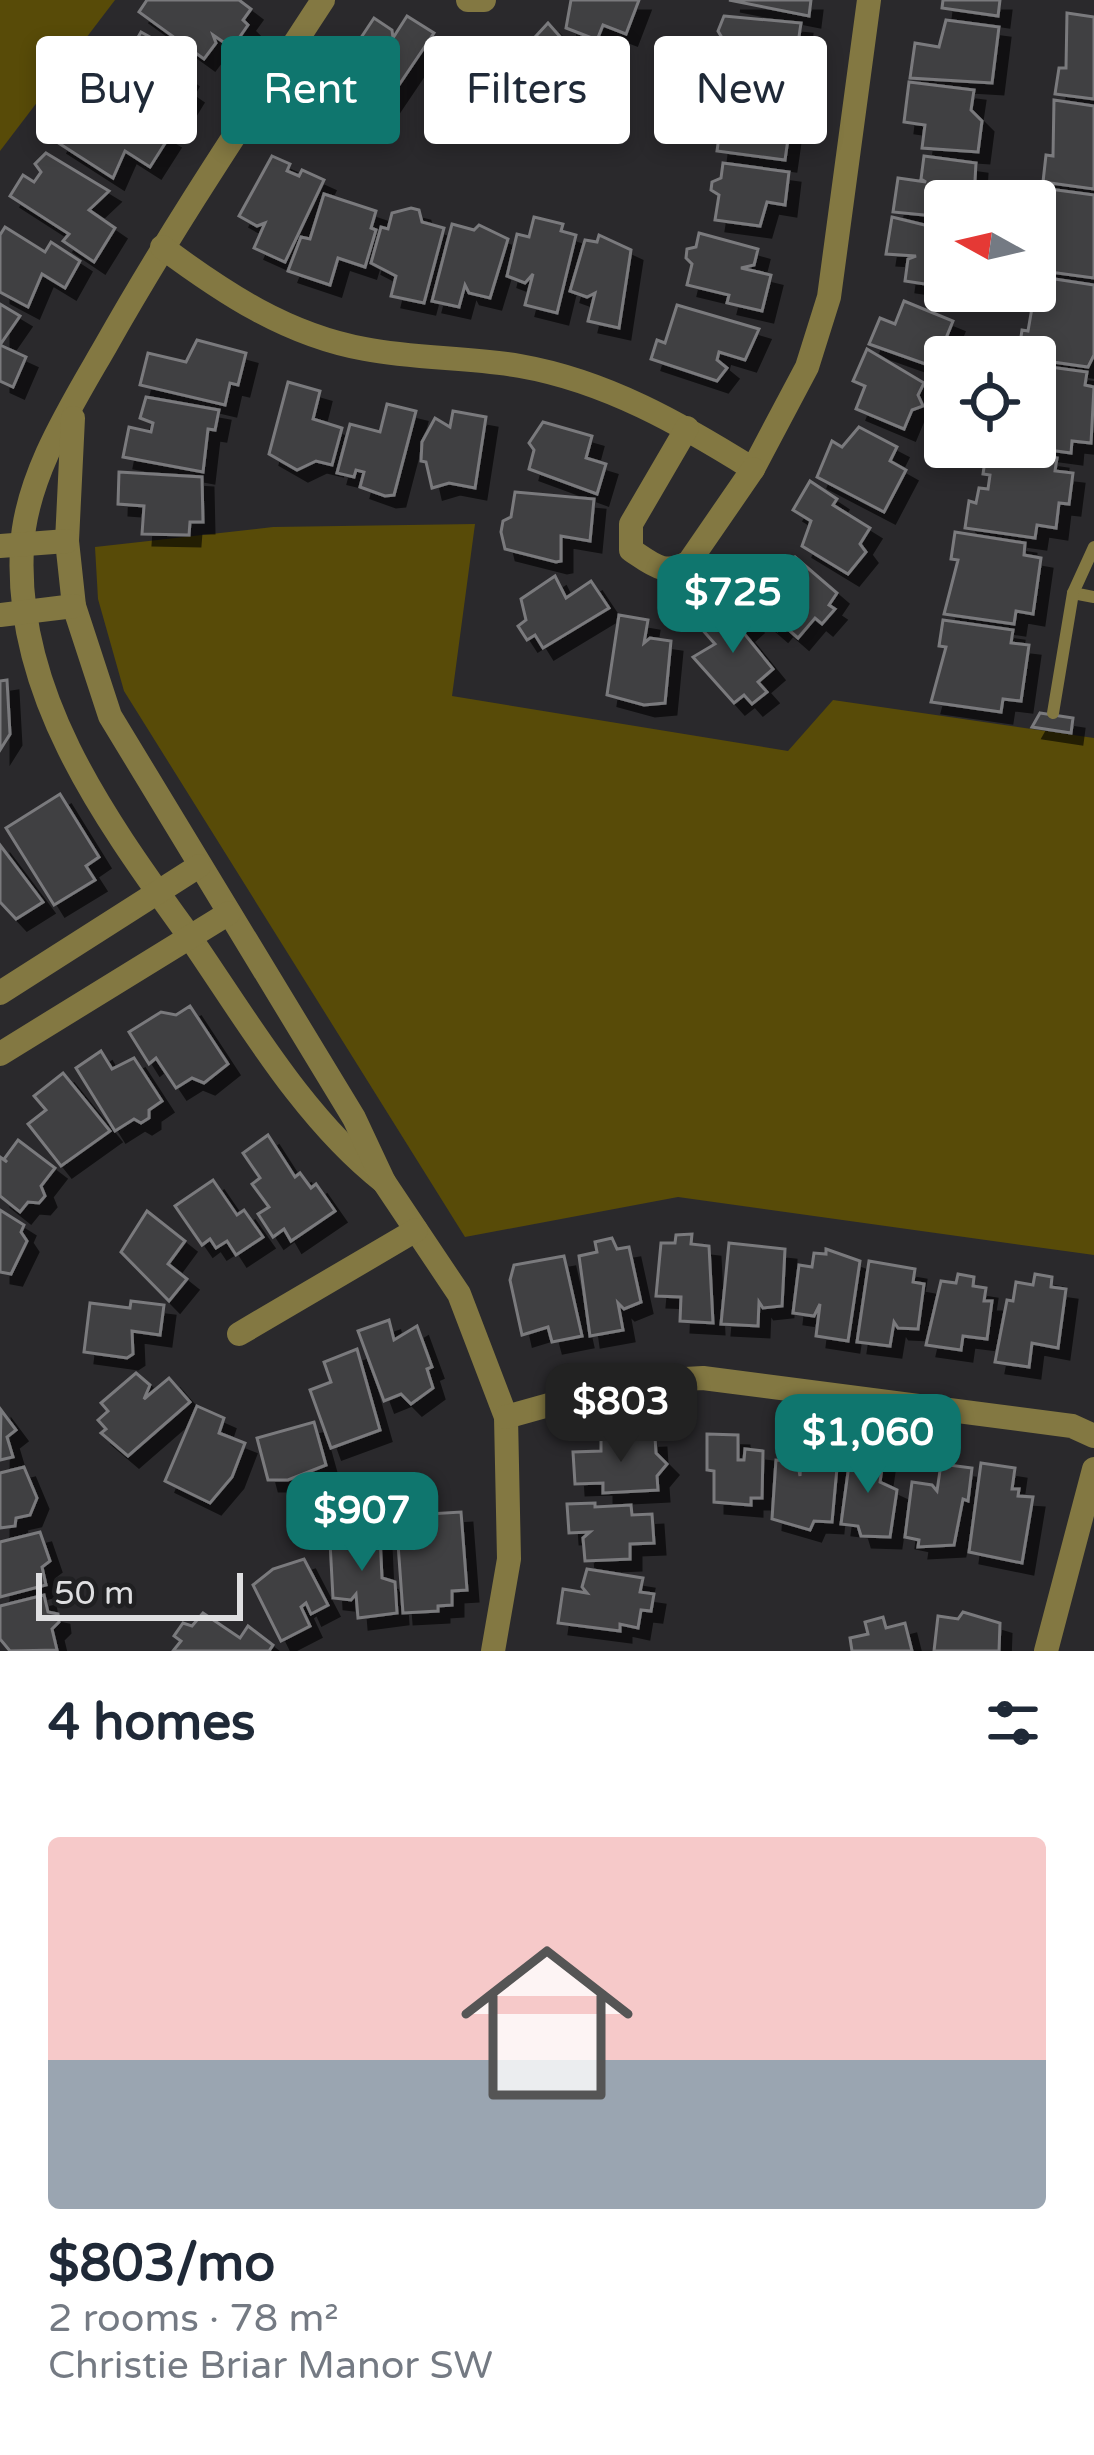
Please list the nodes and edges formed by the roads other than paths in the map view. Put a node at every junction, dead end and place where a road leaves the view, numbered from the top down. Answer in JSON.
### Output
{"nodes":[{"id":1,"x":323,"y":0,"type":"edge"},
{"id":2,"x":468,"y":0,"type":"edge"},
{"id":3,"x":484,"y":0,"type":"edge"},
{"id":4,"x":869,"y":0,"type":"edge"},
{"id":5,"x":162,"y":247,"type":"junction"},
{"id":6,"x":74,"y":401,"type":"junction"},
{"id":7,"x":687,"y":428,"type":"junction"},
{"id":8,"x":753,"y":470,"type":"junction"},
{"id":9,"x":67,"y":541,"type":"junction"},
{"id":10,"x":11,"y":545,"type":"edge"},
{"id":11,"x":1094,"y":547,"type":"edge"},
{"id":12,"x":1073,"y":593,"type":"junction"},
{"id":13,"x":1094,"y":597,"type":"edge"},
{"id":14,"x":74,"y":606,"type":"junction"},
{"id":15,"x":12,"y":614,"type":"edge"},
{"id":16,"x":1053,"y":713,"type":"dead end"},
{"id":17,"x":199,"y":866,"type":"junction"},
{"id":18,"x":158,"y":892,"type":"junction"},
{"id":19,"x":229,"y":913,"type":"junction"},
{"id":20,"x":189,"y":936,"type":"junction"},
{"id":21,"x":0,"y":993,"type":"edge"},
{"id":22,"x":0,"y":1054,"type":"edge"},
{"id":23,"x":383,"y":1182,"type":"junction"},
{"id":24,"x":416,"y":1230,"type":"junction"},
{"id":25,"x":239,"y":1334,"type":"dead end"},
{"id":26,"x":506,"y":1417,"type":"junction"},
{"id":27,"x":1094,"y":1436,"type":"edge"},
{"id":28,"x":1094,"y":1469,"type":"edge"},
{"id":29,"x":493,"y":1651,"type":"edge"},
{"id":30,"x":1046,"y":1651,"type":"edge"}],
"edges":[{"from":1,"to":5,"type":"street"},
{"from":2,"to":3,"type":"street"},
{"from":4,"to":8,"type":"street"},
{"from":5,"to":6,"type":"street"},
{"from":5,"to":7,"type":"street"},
{"from":6,"to":9,"type":"street"},
{"from":6,"to":10,"type":"street"},
{"from":7,"to":8,"type":"street"},
{"from":7,"to":8,"type":"street"},
{"from":9,"to":10,"type":"street"},
{"from":9,"to":14,"type":"street"},
{"from":10,"to":15,"type":"street"},
{"from":11,"to":12,"type":"lane"},
{"from":12,"to":13,"type":"lane"},
{"from":12,"to":16,"type":"lane"},
{"from":14,"to":15,"type":"street"},
{"from":14,"to":17,"type":"street"},
{"from":15,"to":18,"type":"street"},
{"from":17,"to":18,"type":"street"},
{"from":17,"to":19,"type":"street"},
{"from":18,"to":20,"type":"street"},
{"from":18,"to":21,"type":"street"},
{"from":19,"to":20,"type":"street"},
{"from":19,"to":23,"type":"street"},
{"from":20,"to":22,"type":"street"},
{"from":20,"to":23,"type":"street"},
{"from":23,"to":24,"type":"street"},
{"from":24,"to":25,"type":"street"},
{"from":24,"to":26,"type":"street"},
{"from":26,"to":27,"type":"street"},
{"from":26,"to":29,"type":"street"},
{"from":28,"to":30,"type":"street"}]}
